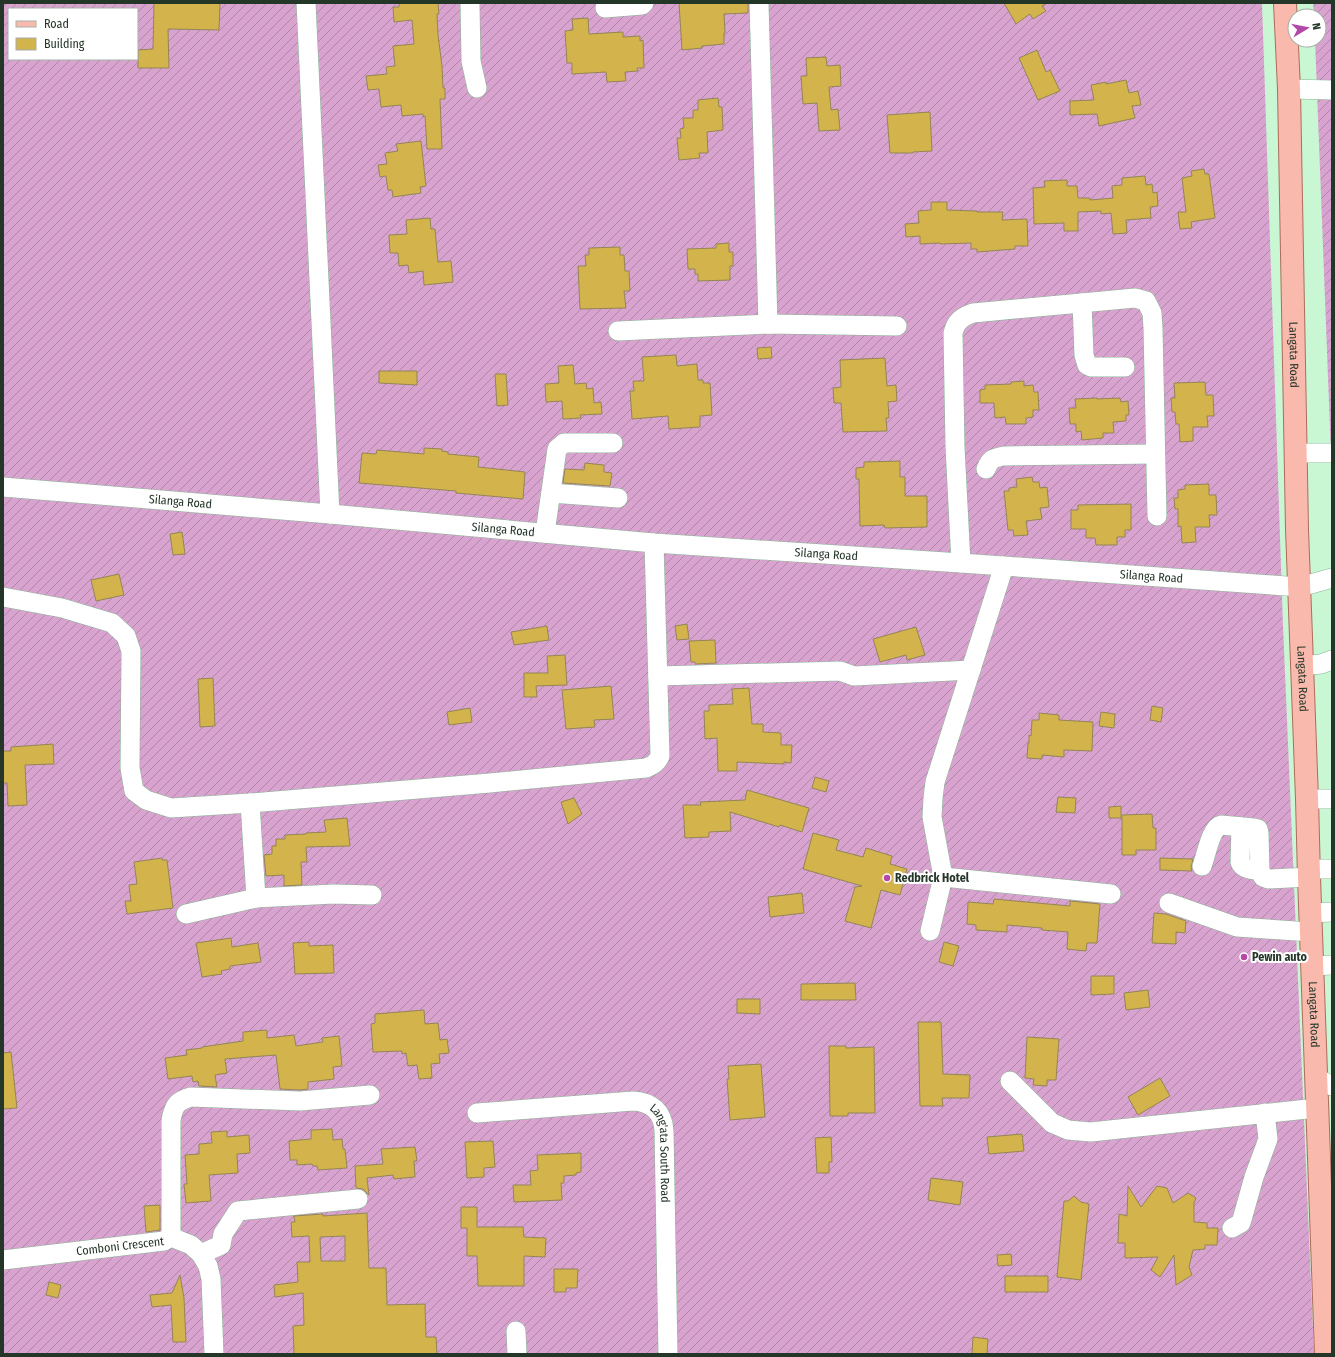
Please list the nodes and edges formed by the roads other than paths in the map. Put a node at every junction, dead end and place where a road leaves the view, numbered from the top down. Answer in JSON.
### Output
{"nodes":[{"id":1,"x":306,"y":3,"type":"edge"},
{"id":2,"x":470,"y":3,"type":"edge"},
{"id":3,"x":644,"y":3,"type":"edge"},
{"id":4,"x":759,"y":3,"type":"edge"},
{"id":5,"x":1285,"y":3,"type":"edge"},
{"id":6,"x":605,"y":8,"type":"dead end"},
{"id":7,"x":477,"y":88,"type":"dead end"},
{"id":8,"x":1289,"y":89,"type":"junction"},
{"id":9,"x":1332,"y":90,"type":"edge"},
{"id":10,"x":1082,"y":303,"type":"junction"},
{"id":11,"x":768,"y":324,"type":"junction"},
{"id":12,"x":897,"y":326,"type":"dead end"},
{"id":13,"x":618,"y":332,"type":"dead end"},
{"id":14,"x":1125,"y":367,"type":"dead end"},
{"id":15,"x":613,"y":443,"type":"dead end"},
{"id":16,"x":1295,"y":453,"type":"junction"},
{"id":17,"x":1332,"y":453,"type":"edge"},
{"id":18,"x":1155,"y":454,"type":"junction"},
{"id":19,"x":986,"y":469,"type":"dead end"},
{"id":20,"x":3,"y":487,"type":"edge"},
{"id":21,"x":551,"y":493,"type":"junction"},
{"id":22,"x":618,"y":498,"type":"dead end"},
{"id":23,"x":330,"y":514,"type":"junction"},
{"id":24,"x":1157,"y":516,"type":"dead end"},
{"id":25,"x":545,"y":533,"type":"junction"},
{"id":26,"x":654,"y":543,"type":"junction"},
{"id":27,"x":961,"y":563,"type":"junction"},
{"id":28,"x":1004,"y":566,"type":"junction"},
{"id":29,"x":1332,"y":578,"type":"edge"},
{"id":30,"x":1300,"y":587,"type":"junction"},
{"id":31,"x":3,"y":597,"type":"edge"},
{"id":32,"x":1332,"y":660,"type":"edge"},
{"id":33,"x":1302,"y":666,"type":"junction"},
{"id":34,"x":971,"y":670,"type":"junction"},
{"id":35,"x":658,"y":676,"type":"junction"},
{"id":36,"x":1308,"y":799,"type":"junction"},
{"id":37,"x":1332,"y":799,"type":"edge"},
{"id":38,"x":250,"y":803,"type":"junction"},
{"id":39,"x":1202,"y":866,"type":"dead end"},
{"id":40,"x":1332,"y":869,"type":"edge"},
{"id":41,"x":1309,"y":873,"type":"junction"},
{"id":42,"x":943,"y":877,"type":"junction"},
{"id":43,"x":1111,"y":894,"type":"dead end"},
{"id":44,"x":372,"y":895,"type":"dead end"},
{"id":45,"x":256,"y":898,"type":"junction"},
{"id":46,"x":1169,"y":903,"type":"dead end"},
{"id":47,"x":1332,"y":912,"type":"edge"},
{"id":48,"x":186,"y":914,"type":"dead end"},
{"id":49,"x":1311,"y":923,"type":"junction"},
{"id":50,"x":930,"y":930,"type":"dead end"},
{"id":51,"x":1322,"y":965,"type":"edge"},
{"id":52,"x":1010,"y":1081,"type":"dead end"},
{"id":53,"x":1325,"y":1082,"type":"edge"},
{"id":54,"x":370,"y":1095,"type":"dead end"},
{"id":55,"x":1317,"y":1108,"type":"junction"},
{"id":56,"x":477,"y":1113,"type":"dead end"},
{"id":57,"x":1265,"y":1114,"type":"junction"},
{"id":58,"x":358,"y":1199,"type":"dead end"},
{"id":59,"x":1232,"y":1228,"type":"dead end"},
{"id":60,"x":171,"y":1237,"type":"junction"},
{"id":61,"x":201,"y":1254,"type":"junction"},
{"id":62,"x":3,"y":1260,"type":"edge"},
{"id":63,"x":516,"y":1330,"type":"dead end"},
{"id":64,"x":214,"y":1354,"type":"edge"},
{"id":65,"x":517,"y":1354,"type":"edge"},
{"id":66,"x":668,"y":1354,"type":"edge"},
{"id":67,"x":1326,"y":1354,"type":"edge"}],
"edges":[{"from":1,"to":23,"type":"street"},
{"from":2,"to":7,"type":"street"},
{"from":3,"to":6,"type":"street"},
{"from":4,"to":11,"type":"street"},
{"from":5,"to":8,"type":"main road","name":"Langata Road"},
{"from":8,"to":9,"type":"street"},
{"from":8,"to":16,"type":"main road","name":"Langata Road"},
{"from":10,"to":14,"type":"street"},
{"from":10,"to":18,"type":"street"},
{"from":10,"to":27,"type":"street"},
{"from":11,"to":12,"type":"street"},
{"from":11,"to":13,"type":"street"},
{"from":15,"to":21,"type":"street"},
{"from":16,"to":17,"type":"street"},
{"from":16,"to":30,"type":"main road","name":"Langata Road"},
{"from":18,"to":19,"type":"street"},
{"from":18,"to":24,"type":"street"},
{"from":20,"to":23,"type":"street","name":"Silanga Road"},
{"from":21,"to":22,"type":"street"},
{"from":21,"to":25,"type":"street"},
{"from":23,"to":25,"type":"street","name":"Silanga Road"},
{"from":25,"to":26,"type":"street","name":"Silanga Road"},
{"from":26,"to":27,"type":"street","name":"Silanga Road"},
{"from":26,"to":35,"type":"street"},
{"from":27,"to":28,"type":"street","name":"Silanga Road"},
{"from":28,"to":30,"type":"street","name":"Silanga Road"},
{"from":28,"to":34,"type":"street"},
{"from":29,"to":30,"type":"street","name":"Silanga Road"},
{"from":30,"to":33,"type":"main road","name":"Langata Road"},
{"from":31,"to":38,"type":"street"},
{"from":32,"to":33,"type":"street"},
{"from":33,"to":36,"type":"main road","name":"Langata Road"},
{"from":34,"to":35,"type":"street"},
{"from":34,"to":42,"type":"street"},
{"from":35,"to":38,"type":"street"},
{"from":36,"to":37,"type":"street"},
{"from":36,"to":41,"type":"main road","name":"Langata Road"},
{"from":38,"to":45,"type":"street"},
{"from":39,"to":41,"type":"street"},
{"from":40,"to":41,"type":"street"},
{"from":41,"to":49,"type":"main road","name":"Langata Road"},
{"from":42,"to":43,"type":"street"},
{"from":42,"to":50,"type":"street"},
{"from":44,"to":45,"type":"street"},
{"from":45,"to":48,"type":"street"},
{"from":46,"to":49,"type":"street"},
{"from":47,"to":49,"type":"street"},
{"from":49,"to":51,"type":"main road","name":"Langata Road"},
{"from":51,"to":53,"type":"main road","name":"Langata Road"},
{"from":52,"to":57,"type":"street"},
{"from":53,"to":55,"type":"main road","name":"Langata Road"},
{"from":54,"to":60,"type":"street"},
{"from":55,"to":57,"type":"street"},
{"from":55,"to":67,"type":"main road","name":"Langata Road"},
{"from":56,"to":66,"type":"street","name":"Lang'ata South Road"},
{"from":57,"to":59,"type":"street"},
{"from":58,"to":61,"type":"street"},
{"from":60,"to":61,"type":"street","name":"Comboni Crescent"},
{"from":60,"to":62,"type":"street","name":"Comboni Crescent"},
{"from":61,"to":64,"type":"street","name":"Comboni Crescent"},
{"from":63,"to":65,"type":"street"}]}
